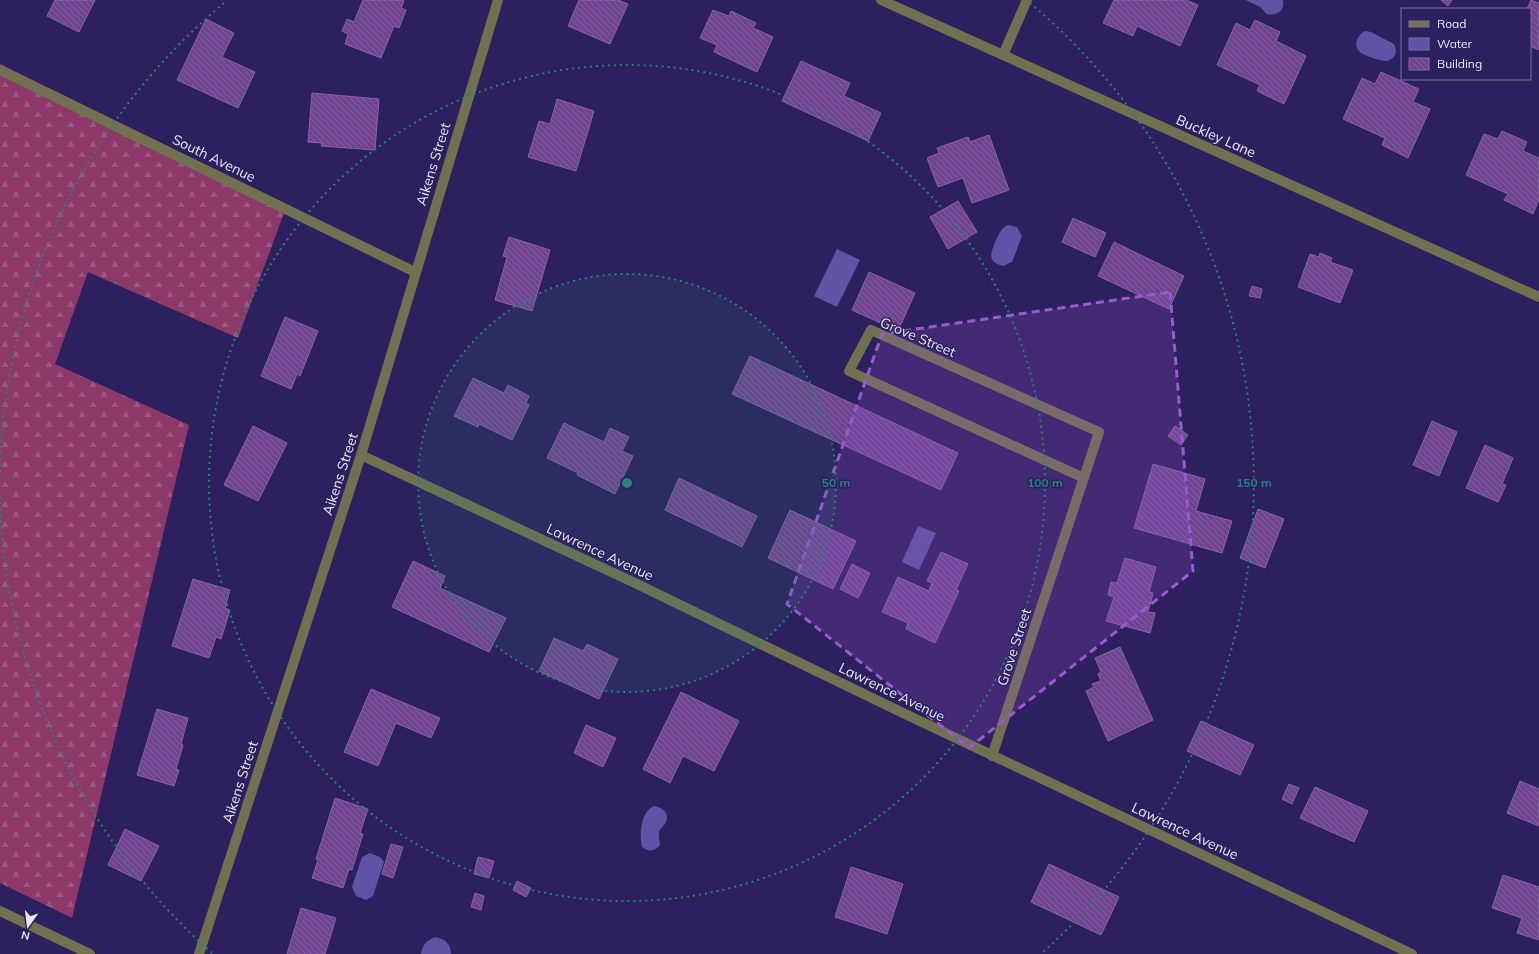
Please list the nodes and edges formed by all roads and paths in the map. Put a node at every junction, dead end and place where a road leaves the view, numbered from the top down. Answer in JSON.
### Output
{"nodes":[{"id":1,"x":498,"y":0,"type":"edge"},
{"id":2,"x":881,"y":0,"type":"edge"},
{"id":3,"x":1027,"y":0,"type":"edge"},
{"id":4,"x":1003,"y":55,"type":"junction"},
{"id":5,"x":0,"y":70,"type":"edge"},
{"id":6,"x":415,"y":272,"type":"junction"},
{"id":7,"x":1539,"y":297,"type":"edge"},
{"id":8,"x":361,"y":455,"type":"junction"},
{"id":9,"x":1084,"y":478,"type":"junction"},
{"id":10,"x":992,"y":756,"type":"junction"},
{"id":11,"x":0,"y":911,"type":"edge"},
{"id":12,"x":90,"y":954,"type":"edge"},
{"id":13,"x":199,"y":954,"type":"edge"},
{"id":14,"x":1412,"y":954,"type":"edge"}],
"edges":[{"from":1,"to":6,"type":"street","name":"Aikens Street"},
{"from":2,"to":4,"type":"street","name":"Buckley Lane"},
{"from":3,"to":4,"type":"street"},
{"from":4,"to":7,"type":"street","name":"Buckley Lane"},
{"from":5,"to":6,"type":"street","name":"South Avenue"},
{"from":6,"to":8,"type":"street","name":"Aikens Street"},
{"from":8,"to":10,"type":"street","name":"Lawrence Avenue"},
{"from":8,"to":13,"type":"street","name":"Aikens Street"},
{"from":9,"to":9,"type":"street","name":"Grove Street"},
{"from":9,"to":10,"type":"street","name":"Grove Street"},
{"from":10,"to":14,"type":"street","name":"Lawrence Avenue"},
{"from":11,"to":12,"type":"street"}]}
